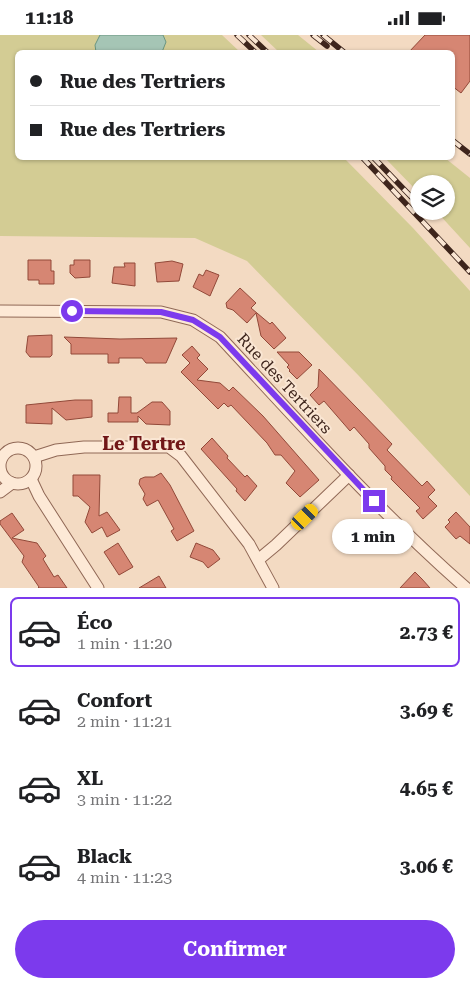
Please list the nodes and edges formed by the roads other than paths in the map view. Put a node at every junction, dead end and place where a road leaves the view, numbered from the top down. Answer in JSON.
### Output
{"nodes":[{"id":1,"x":0,"y":311,"type":"edge"},
{"id":2,"x":2,"y":452,"type":"edge"},
{"id":3,"x":34,"y":457,"type":"junction"},
{"id":4,"x":1,"y":472,"type":"edge"},
{"id":5,"x":349,"y":475,"type":"junction"},
{"id":6,"x":31,"y":479,"type":"junction"},
{"id":7,"x":12,"y":483,"type":"junction"},
{"id":8,"x":0,"y":492,"type":"edge"},
{"id":9,"x":258,"y":560,"type":"junction"},
{"id":10,"x":98,"y":588,"type":"edge"},
{"id":11,"x":273,"y":588,"type":"edge"},
{"id":12,"x":466,"y":588,"type":"edge"}],
"edges":[{"from":1,"to":5,"type":"street","name":"Rue des Tertriers"},
{"from":2,"to":3,"type":"street"},
{"from":2,"to":4,"type":"street"},
{"from":3,"to":6,"type":"street"},
{"from":3,"to":9,"type":"street"},
{"from":4,"to":7,"type":"street"},
{"from":5,"to":9,"type":"street"},
{"from":5,"to":12,"type":"street","name":"Rue des Tertriers"},
{"from":6,"to":7,"type":"street"},
{"from":6,"to":10,"type":"street"},
{"from":7,"to":8,"type":"street"},
{"from":9,"to":11,"type":"street"}]}
